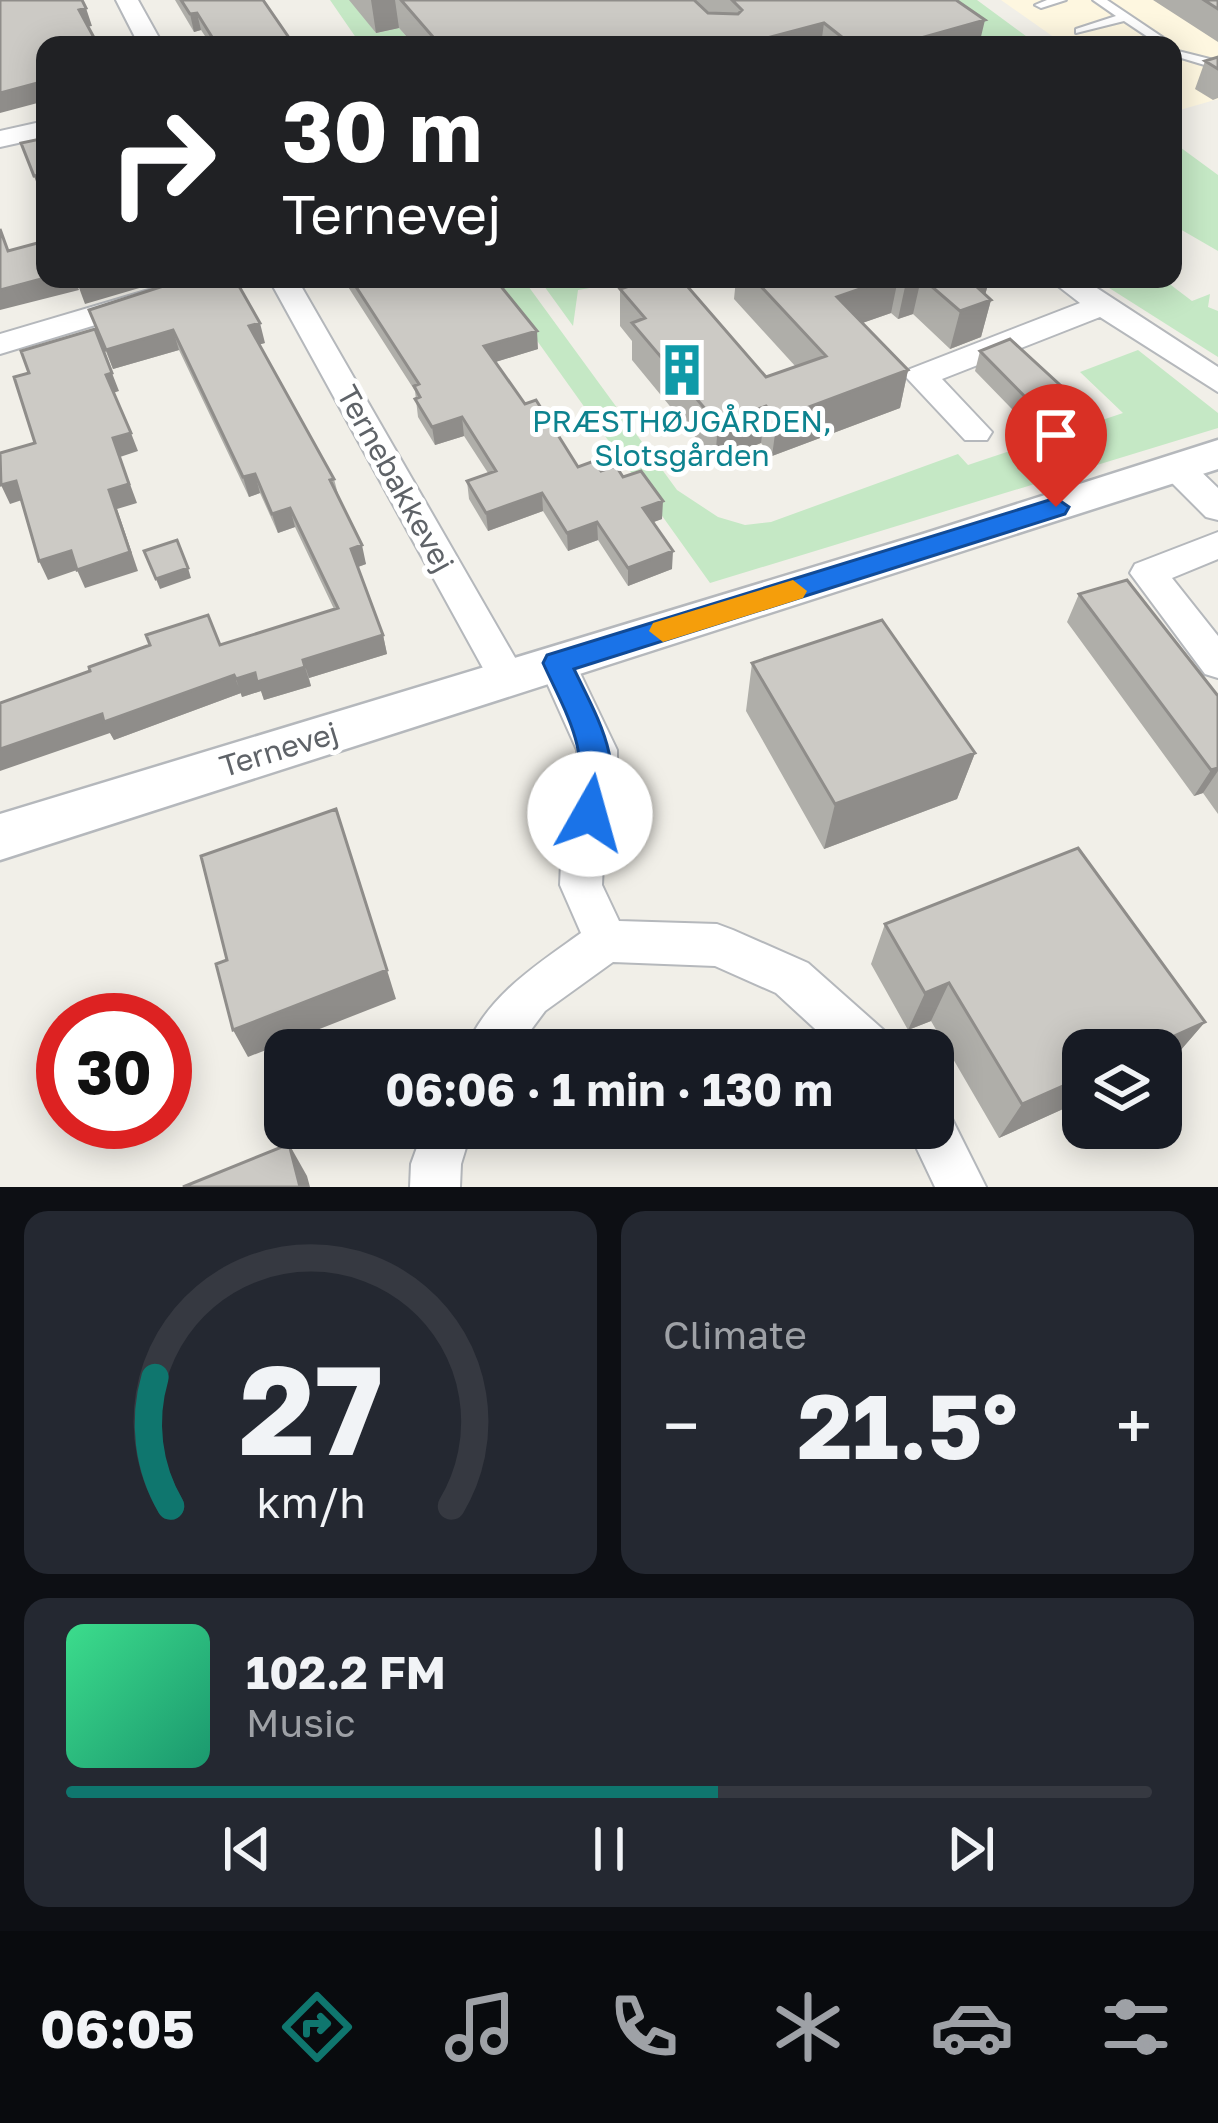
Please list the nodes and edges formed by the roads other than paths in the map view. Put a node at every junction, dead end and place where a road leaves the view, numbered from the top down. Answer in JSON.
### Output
{"nodes":[{"id":1,"x":127,"y":0,"type":"edge"},
{"id":2,"x":1060,"y":0,"type":"edge"},
{"id":3,"x":1099,"y":0,"type":"edge"},
{"id":4,"x":1041,"y":5,"type":"dead end"},
{"id":5,"x":1125,"y":17,"type":"junction"},
{"id":6,"x":1079,"y":31,"type":"dead end"},
{"id":7,"x":146,"y":36,"type":"edge"},
{"id":8,"x":1152,"y":36,"type":"edge"},
{"id":9,"x":1182,"y":55,"type":"edge"},
{"id":10,"x":1214,"y":71,"type":"edge"},
{"id":11,"x":36,"y":131,"type":"edge"},
{"id":12,"x":0,"y":140,"type":"edge"},
{"id":13,"x":187,"y":288,"type":"edge"},
{"id":14,"x":288,"y":288,"type":"edge"},
{"id":15,"x":1077,"y":288,"type":"edge"},
{"id":16,"x":1103,"y":305,"type":"junction"},
{"id":17,"x":0,"y":344,"type":"edge"},
{"id":18,"x":1218,"y":382,"type":"edge"},
{"id":19,"x":976,"y":433,"type":"dead end"},
{"id":20,"x":1197,"y":460,"type":"edge"},
{"id":21,"x":1218,"y":508,"type":"edge"},
{"id":22,"x":1218,"y":545,"type":"edge"},
{"id":23,"x":1218,"y":662,"type":"edge"},
{"id":24,"x":557,"y":663,"type":"junction"},
{"id":25,"x":508,"y":679,"type":"junction"},
{"id":26,"x":0,"y":837,"type":"edge"},
{"id":27,"x":606,"y":941,"type":"junction"},
{"id":28,"x":504,"y":1029,"type":"edge"},
{"id":29,"x":849,"y":1029,"type":"edge"},
{"id":30,"x":441,"y":1149,"type":"edge"},
{"id":31,"x":942,"y":1149,"type":"edge"},
{"id":32,"x":435,"y":1187,"type":"edge"},
{"id":33,"x":961,"y":1187,"type":"edge"}],
"edges":[{"from":1,"to":7,"type":"street"},
{"from":2,"to":4,"type":"lane"},
{"from":3,"to":5,"type":"lane"},
{"from":5,"to":6,"type":"lane"},
{"from":5,"to":8,"type":"lane"},
{"from":9,"to":10,"type":"lane"},
{"from":11,"to":12,"type":"street"},
{"from":13,"to":17,"type":"street"},
{"from":14,"to":25,"type":"street","name":"Ternebakkevej"},
{"from":15,"to":16,"type":"street"},
{"from":16,"to":18,"type":"street"},
{"from":16,"to":19,"type":"street"},
{"from":20,"to":21,"type":"street"},
{"from":20,"to":24,"type":"street","name":"Ternevej"},
{"from":22,"to":23,"type":"street"},
{"from":24,"to":25,"type":"street","name":"Ternevej"},
{"from":24,"to":27,"type":"street"},
{"from":25,"to":26,"type":"street","name":"Ternevej"},
{"from":27,"to":28,"type":"street"},
{"from":27,"to":29,"type":"street"},
{"from":30,"to":32,"type":"street"},
{"from":31,"to":33,"type":"street"}]}
